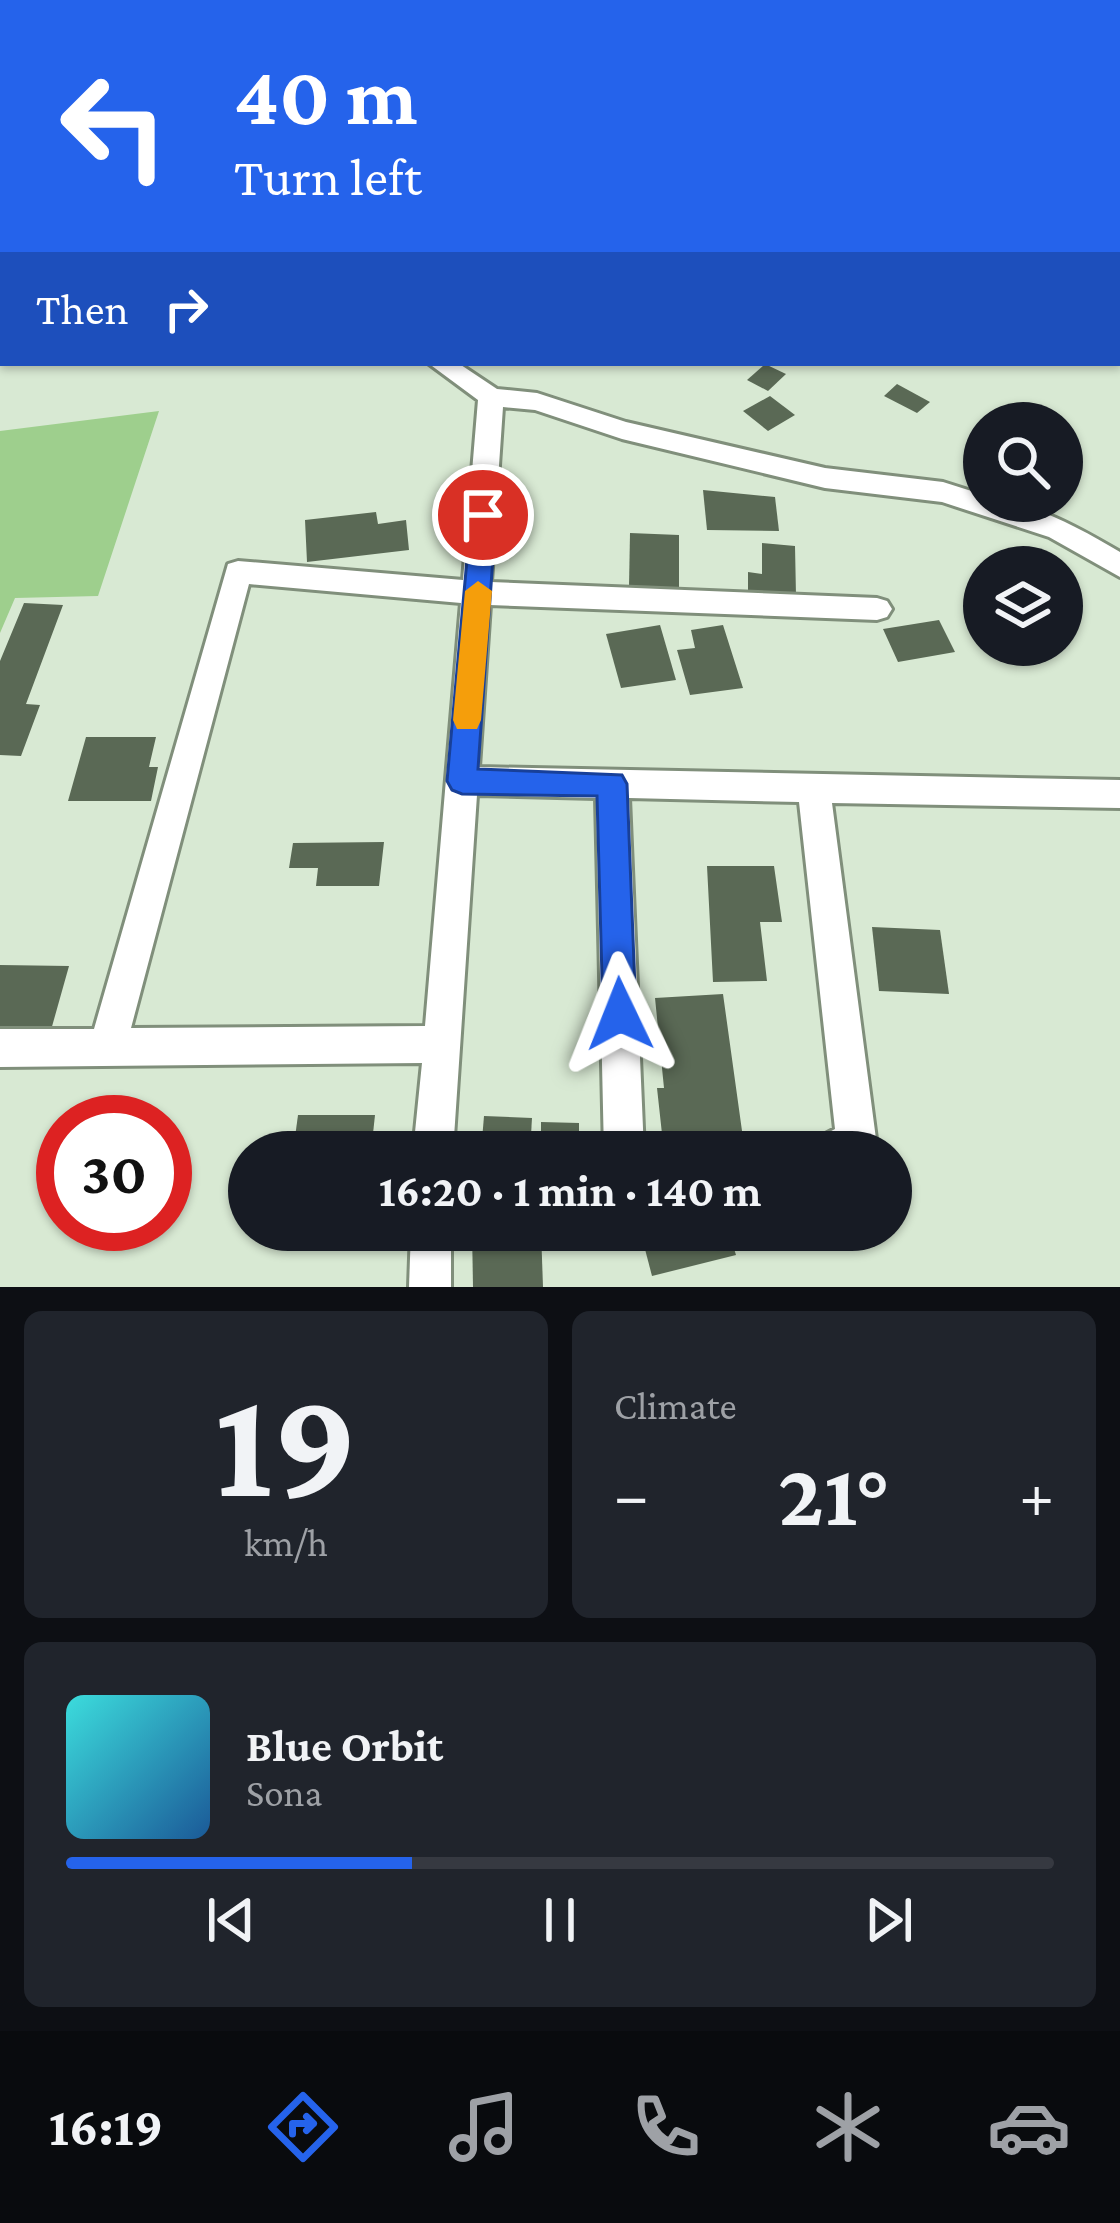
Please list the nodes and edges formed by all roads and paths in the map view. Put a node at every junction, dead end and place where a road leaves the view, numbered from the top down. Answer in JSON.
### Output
{"nodes":[{"id":1,"x":444,"y":366,"type":"edge"},
{"id":2,"x":491,"y":397,"type":"junction"},
{"id":3,"x":1120,"y":566,"type":"edge"},
{"id":4,"x":478,"y":593,"type":"junction"},
{"id":5,"x":877,"y":609,"type":"dead end"},
{"id":6,"x":462,"y":781,"type":"junction"},
{"id":7,"x":612,"y":784,"type":"junction"},
{"id":8,"x":814,"y":788,"type":"junction"},
{"id":9,"x":1120,"y":794,"type":"edge"},
{"id":10,"x":442,"y":1044,"type":"junction"},
{"id":11,"x":107,"y":1047,"type":"junction"},
{"id":12,"x":0,"y":1048,"type":"edge"},
{"id":13,"x":436,"y":1131,"type":"edge"},
{"id":14,"x":623,"y":1131,"type":"edge"},
{"id":15,"x":855,"y":1131,"type":"edge"},
{"id":16,"x":431,"y":1251,"type":"edge"},
{"id":17,"x":430,"y":1287,"type":"edge"}],
"edges":[{"from":1,"to":2,"type":"street"},
{"from":2,"to":3,"type":"street"},
{"from":2,"to":4,"type":"street"},
{"from":4,"to":5,"type":"street"},
{"from":4,"to":6,"type":"street"},
{"from":4,"to":11,"type":"street"},
{"from":6,"to":7,"type":"street"},
{"from":6,"to":10,"type":"street"},
{"from":7,"to":8,"type":"street"},
{"from":7,"to":14,"type":"street"},
{"from":8,"to":9,"type":"street"},
{"from":8,"to":15,"type":"street"},
{"from":10,"to":11,"type":"street"},
{"from":10,"to":13,"type":"street"},
{"from":11,"to":12,"type":"street"},
{"from":16,"to":17,"type":"street"}]}
